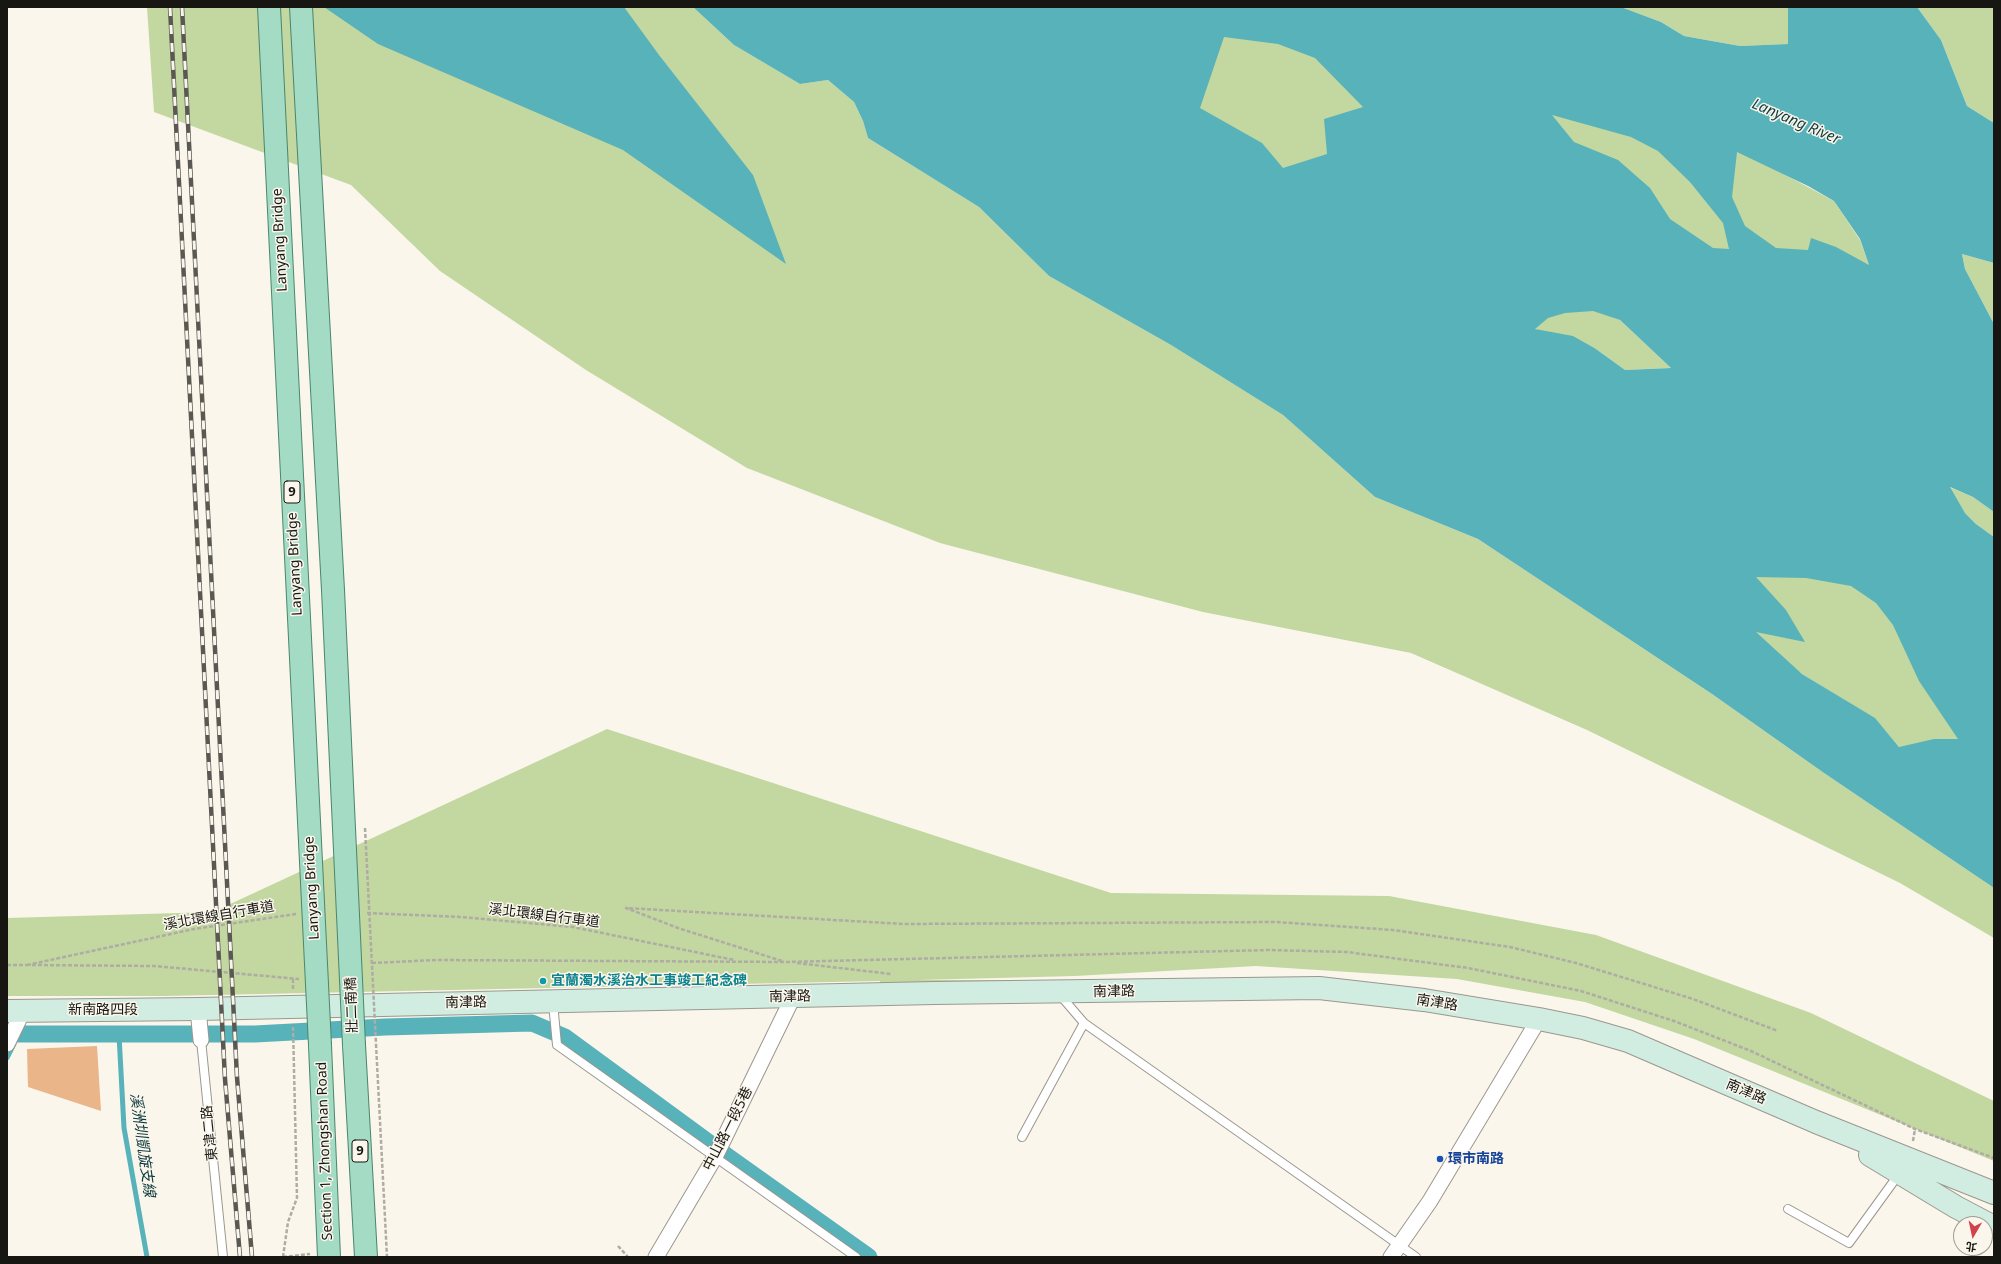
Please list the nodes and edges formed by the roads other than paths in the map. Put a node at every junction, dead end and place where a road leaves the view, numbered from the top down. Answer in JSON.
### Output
{"nodes":[{"id":1,"x":269,"y":7,"type":"edge"},
{"id":2,"x":301,"y":7,"type":"edge"},
{"id":3,"x":1058,"y":993,"type":"junction"},
{"id":4,"x":793,"y":997,"type":"junction"},
{"id":5,"x":553,"y":1000,"type":"junction"},
{"id":6,"x":15,"y":1016,"type":"edge"},
{"id":7,"x":199,"y":1017,"type":"junction"},
{"id":8,"x":1538,"y":1019,"type":"junction"},
{"id":9,"x":1084,"y":1023,"type":"junction"},
{"id":10,"x":201,"y":1040,"type":"joint"},
{"id":11,"x":7,"y":1044,"type":"edge"},
{"id":12,"x":320,"y":1045,"type":"joint"},
{"id":13,"x":1816,"y":1122,"type":"junction"},
{"id":14,"x":1022,"y":1137,"type":"dead end"},
{"id":15,"x":716,"y":1154,"type":"junction"},
{"id":16,"x":1900,"y":1173,"type":"junction"},
{"id":17,"x":1994,"y":1193,"type":"edge"},
{"id":18,"x":1788,"y":1209,"type":"dead end"},
{"id":19,"x":1994,"y":1227,"type":"edge"},
{"id":20,"x":1396,"y":1251,"type":"edge"},
{"id":21,"x":329,"y":1255,"type":"edge"},
{"id":22,"x":223,"y":1257,"type":"edge"},
{"id":23,"x":366,"y":1257,"type":"edge"},
{"id":24,"x":656,"y":1257,"type":"edge"},
{"id":25,"x":856,"y":1257,"type":"edge"},
{"id":26,"x":1416,"y":1257,"type":"edge"}],
"edges":[{"from":1,"to":12,"type":"main road","name":"Lanyang Bridge","number":"9","bridge":true},
{"from":2,"to":23,"type":"main road","name":"壯二南橋","number":"9","bridge":true},
{"from":3,"to":4,"type":"street","name":"南津路"},
{"from":3,"to":8,"type":"street","name":"南津路"},
{"from":3,"to":9,"type":"lane"},
{"from":4,"to":5,"type":"street","name":"南津路"},
{"from":4,"to":15,"type":"street","name":"中山路一段5巷"},
{"from":5,"to":7,"type":"street","name":"南津路"},
{"from":5,"to":15,"type":"lane"},
{"from":6,"to":7,"type":"street","name":"新南路四段"},
{"from":6,"to":11,"type":"street"},
{"from":7,"to":10,"type":"street","name":"東津二路"},
{"from":8,"to":13,"type":"street","name":"南津路"},
{"from":8,"to":20,"type":"street"},
{"from":9,"to":14,"type":"lane"},
{"from":9,"to":20,"type":"lane"},
{"from":10,"to":22,"type":"lane","name":"東津二路"},
{"from":12,"to":21,"type":"main road","name":"Section 1, Zhongshan Road","number":"9"},
{"from":13,"to":16,"type":"street"},
{"from":13,"to":17,"type":"street","name":"南津路"},
{"from":15,"to":24,"type":"street","name":"中山路一段5巷"},
{"from":15,"to":25,"type":"lane"},
{"from":16,"to":18,"type":"lane"},
{"from":16,"to":19,"type":"street"},
{"from":20,"to":26,"type":"lane"}]}
